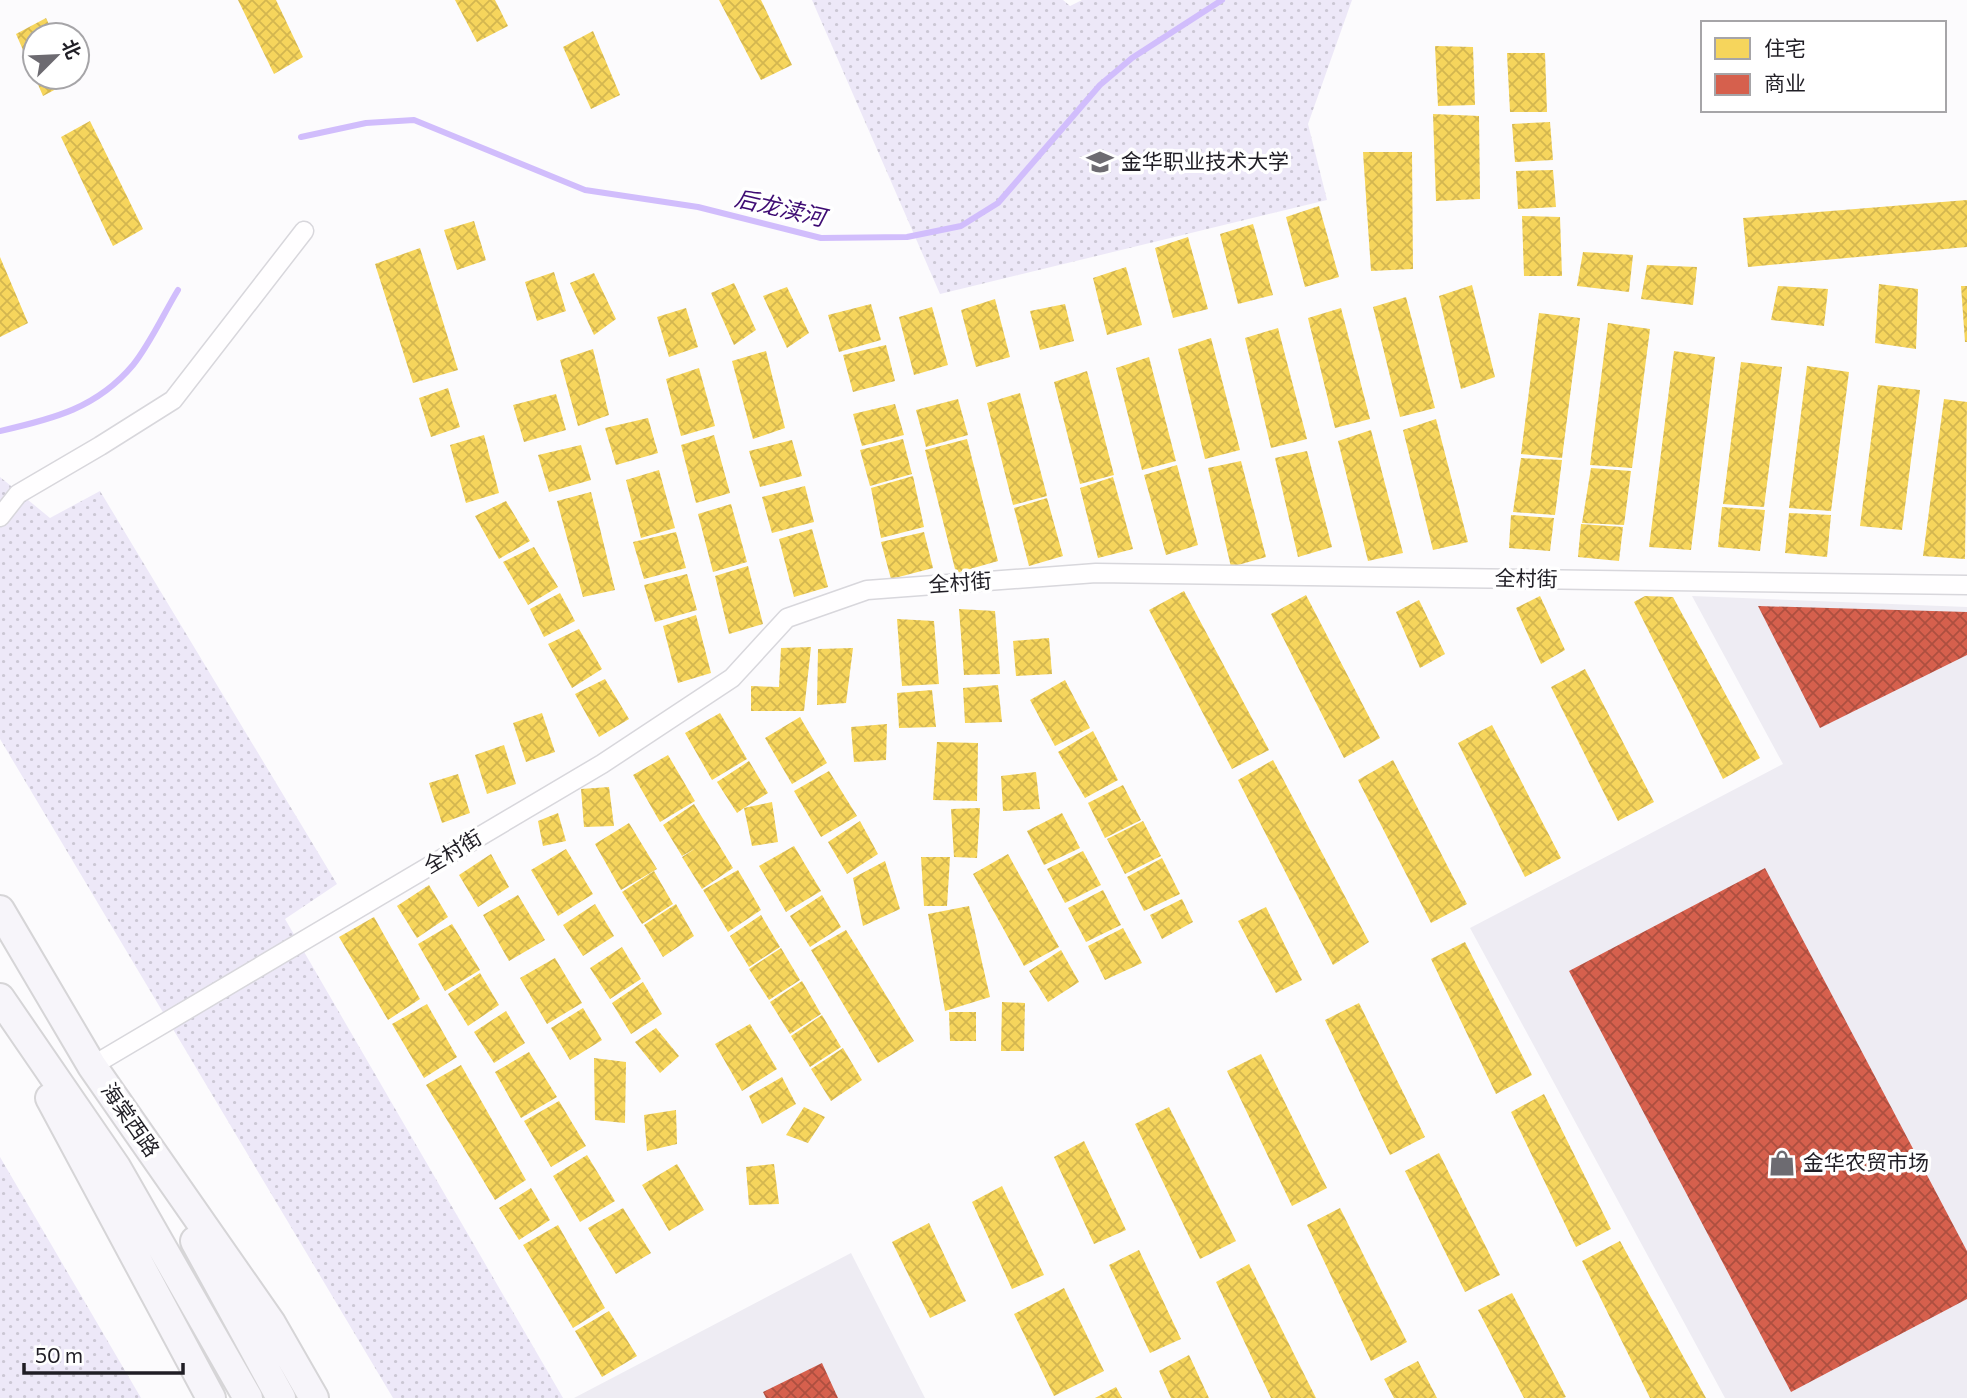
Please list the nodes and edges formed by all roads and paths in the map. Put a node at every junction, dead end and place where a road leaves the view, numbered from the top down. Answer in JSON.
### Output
{"nodes":[{"id":1,"x":304,"y":231,"type":"dead end"},
{"id":2,"x":0,"y":517,"type":"edge"},
{"id":3,"x":1967,"y":585,"type":"edge"},
{"id":4,"x":0,"y":909,"type":"edge"},
{"id":5,"x":0,"y":998,"type":"edge"},
{"id":6,"x":0,"y":1011,"type":"edge"},
{"id":7,"x":92,"y":1066,"type":"junction"},
{"id":8,"x":127,"y":1116,"type":"junction"},
{"id":9,"x":211,"y":1398,"type":"edge"},
{"id":10,"x":248,"y":1398,"type":"edge"},
{"id":11,"x":281,"y":1398,"type":"edge"},
{"id":12,"x":314,"y":1398,"type":"edge"}],
"edges":[{"from":1,"to":2,"type":"street"},
{"from":3,"to":7,"type":"street","name":"全村街"},
{"from":4,"to":7,"type":"main road","name":"海棠西路"},
{"from":5,"to":10,"type":"main road"},
{"from":6,"to":9,"type":"main road"},
{"from":7,"to":8,"type":"main road","name":"海棠西路"},
{"from":8,"to":11,"type":"main road"},
{"from":8,"to":12,"type":"main road","name":"海棠西路"}]}
